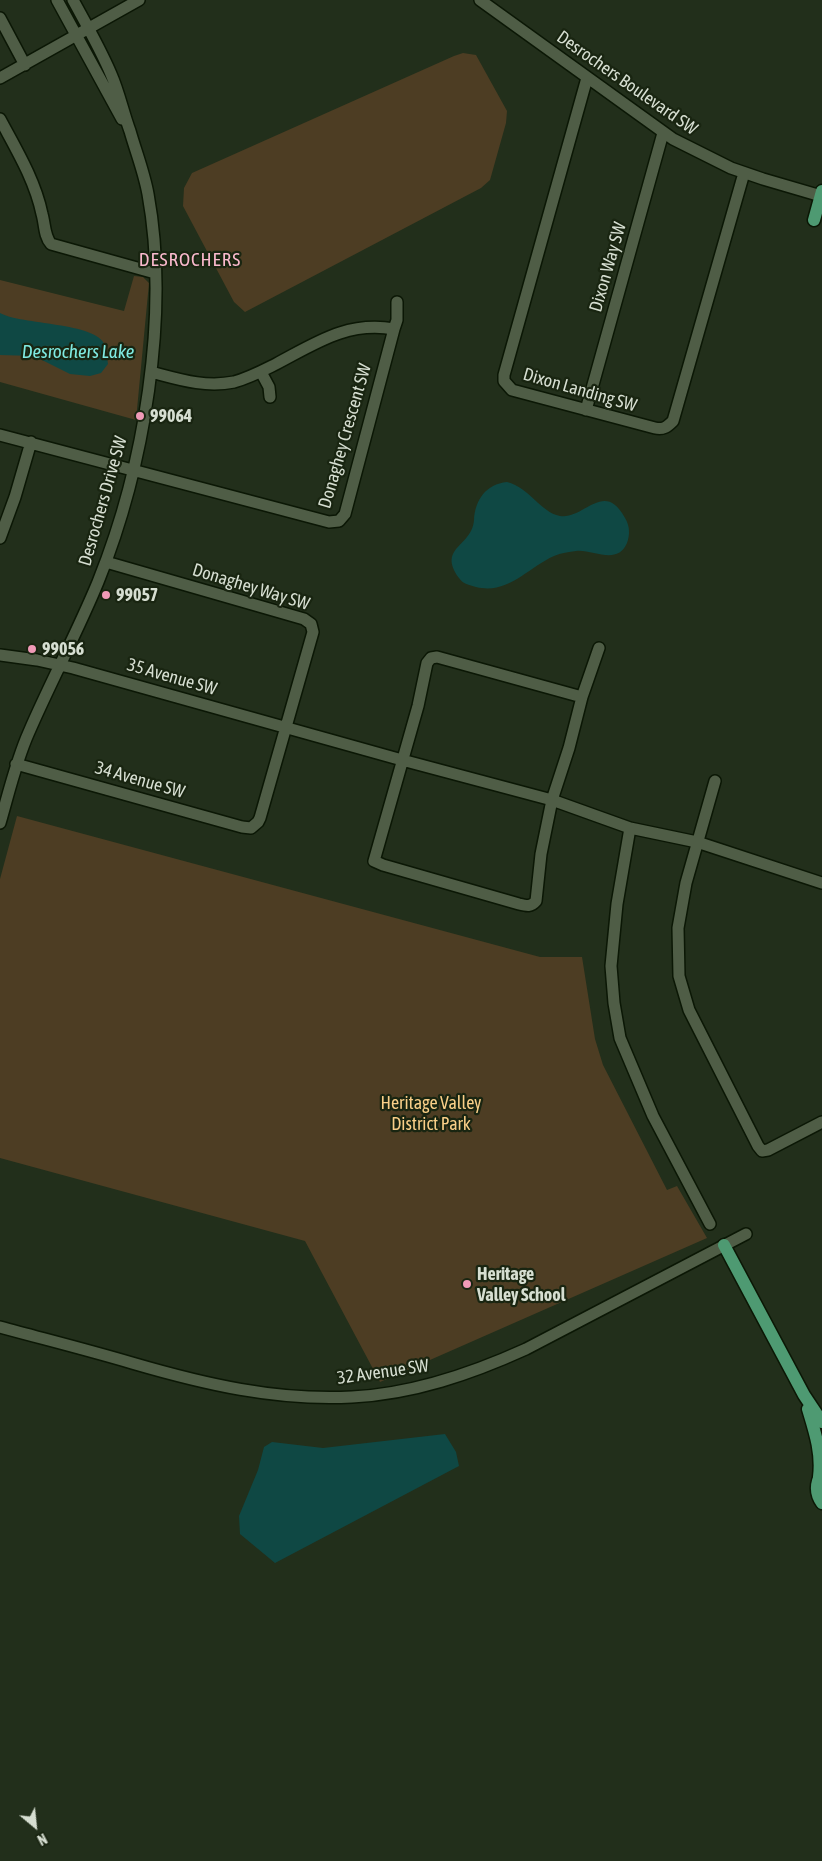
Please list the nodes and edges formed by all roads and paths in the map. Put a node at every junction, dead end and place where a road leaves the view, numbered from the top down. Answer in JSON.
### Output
{"nodes":[{"id":1,"x":57,"y":0,"type":"edge"},
{"id":2,"x":74,"y":0,"type":"edge"},
{"id":3,"x":139,"y":0,"type":"edge"},
{"id":4,"x":480,"y":0,"type":"edge"},
{"id":5,"x":0,"y":18,"type":"edge"},
{"id":6,"x":88,"y":29,"type":"junction"},
{"id":7,"x":76,"y":36,"type":"junction"},
{"id":8,"x":25,"y":65,"type":"junction"},
{"id":9,"x":0,"y":78,"type":"edge"},
{"id":10,"x":587,"y":78,"type":"junction"},
{"id":11,"x":0,"y":119,"type":"edge"},
{"id":12,"x":130,"y":132,"type":"junction"},
{"id":13,"x":663,"y":133,"type":"junction"},
{"id":14,"x":744,"y":173,"type":"junction"},
{"id":15,"x":822,"y":194,"type":"edge"},
{"id":16,"x":814,"y":220,"type":"dead end"},
{"id":17,"x":155,"y":273,"type":"junction"},
{"id":18,"x":397,"y":302,"type":"dead end"},
{"id":19,"x":394,"y":329,"type":"junction"},
{"id":20,"x":151,"y":372,"type":"junction"},
{"id":21,"x":262,"y":372,"type":"junction"},
{"id":22,"x":270,"y":397,"type":"dead end"},
{"id":23,"x":586,"y":410,"type":"junction"},
{"id":24,"x":0,"y":435,"type":"edge"},
{"id":25,"x":31,"y":442,"type":"junction"},
{"id":26,"x":133,"y":470,"type":"junction"},
{"id":27,"x":0,"y":538,"type":"edge"},
{"id":28,"x":106,"y":562,"type":"junction"},
{"id":29,"x":598,"y":648,"type":"dead end"},
{"id":30,"x":0,"y":656,"type":"edge"},
{"id":31,"x":61,"y":665,"type":"junction"},
{"id":32,"x":582,"y":697,"type":"junction"},
{"id":33,"x":286,"y":727,"type":"junction"},
{"id":34,"x":402,"y":760,"type":"junction"},
{"id":35,"x":16,"y":764,"type":"junction"},
{"id":36,"x":715,"y":781,"type":"dead end"},
{"id":37,"x":552,"y":800,"type":"junction"},
{"id":38,"x":0,"y":823,"type":"edge"},
{"id":39,"x":255,"y":826,"type":"joint"},
{"id":40,"x":630,"y":828,"type":"junction"},
{"id":41,"x":697,"y":842,"type":"junction"},
{"id":42,"x":822,"y":883,"type":"edge"},
{"id":43,"x":822,"y":1122,"type":"edge"},
{"id":44,"x":710,"y":1224,"type":"dead end"},
{"id":45,"x":746,"y":1234,"type":"dead end"},
{"id":46,"x":724,"y":1245,"type":"junction"},
{"id":47,"x":0,"y":1326,"type":"edge"},
{"id":48,"x":804,"y":1394,"type":"junction"},
{"id":49,"x":822,"y":1422,"type":"edge"},
{"id":50,"x":820,"y":1475,"type":"edge"},
{"id":51,"x":822,"y":1503,"type":"edge"}],
"edges":[{"from":1,"to":7,"type":"street","name":"Desrochers Drive SW"},
{"from":2,"to":6,"type":"street","name":"Desrochers Drive SW"},
{"from":3,"to":6,"type":"street"},
{"from":4,"to":10,"type":"street","name":"Desrochers Boulevard SW"},
{"from":5,"to":8,"type":"street"},
{"from":6,"to":7,"type":"street"},
{"from":6,"to":12,"type":"street","name":"Desrochers Drive SW"},
{"from":7,"to":8,"type":"street"},
{"from":7,"to":12,"type":"street","name":"Desrochers Drive SW"},
{"from":8,"to":9,"type":"street"},
{"from":10,"to":13,"type":"street","name":"Desrochers Boulevard SW"},
{"from":10,"to":23,"type":"street","name":"Dixon Landing SW"},
{"from":11,"to":17,"type":"street"},
{"from":12,"to":17,"type":"street","name":"Desrochers Drive SW"},
{"from":13,"to":14,"type":"street","name":"Desrochers Boulevard SW"},
{"from":13,"to":23,"type":"street","name":"Dixon Way SW"},
{"from":14,"to":15,"type":"street","name":"Desrochers Boulevard SW"},
{"from":14,"to":23,"type":"street","name":"Dixon Landing SW"},
{"from":15,"to":16,"type":"main road"},
{"from":17,"to":20,"type":"street","name":"Desrochers Drive SW"},
{"from":18,"to":19,"type":"street","name":"Donaghey Crescent SW"},
{"from":19,"to":21,"type":"street"},
{"from":19,"to":26,"type":"street","name":"Donaghey Crescent SW"},
{"from":20,"to":21,"type":"street"},
{"from":20,"to":26,"type":"street","name":"Desrochers Drive SW"},
{"from":21,"to":22,"type":"street"},
{"from":24,"to":25,"type":"street"},
{"from":25,"to":26,"type":"street"},
{"from":25,"to":27,"type":"street"},
{"from":26,"to":28,"type":"street","name":"Desrochers Drive SW"},
{"from":28,"to":31,"type":"street","name":"Desrochers Drive SW"},
{"from":28,"to":33,"type":"street","name":"Donaghey Way SW"},
{"from":29,"to":32,"type":"street"},
{"from":30,"to":31,"type":"street","name":"35 Avenue SW"},
{"from":31,"to":33,"type":"street","name":"35 Avenue SW"},
{"from":31,"to":35,"type":"street","name":"Desrochers Drive SW"},
{"from":32,"to":34,"type":"street"},
{"from":32,"to":37,"type":"street"},
{"from":33,"to":34,"type":"street","name":"35 Avenue SW"},
{"from":33,"to":39,"type":"street","name":"Donaghey Way SW"},
{"from":34,"to":37,"type":"street","name":"35 Avenue SW"},
{"from":34,"to":37,"type":"street"},
{"from":35,"to":38,"type":"street","name":"Desrochers Drive SW"},
{"from":35,"to":39,"type":"street","name":"34 Avenue SW"},
{"from":36,"to":41,"type":"street"},
{"from":37,"to":40,"type":"street","name":"35 Avenue SW"},
{"from":40,"to":41,"type":"street","name":"35 Avenue SW"},
{"from":40,"to":44,"type":"street"},
{"from":41,"to":42,"type":"street","name":"35 Avenue SW"},
{"from":41,"to":43,"type":"street"},
{"from":45,"to":46,"type":"street","name":"32 Avenue SW"},
{"from":46,"to":47,"type":"street","name":"32 Avenue SW"},
{"from":46,"to":48,"type":"main road"},
{"from":48,"to":49,"type":"main road"},
{"from":48,"to":50,"type":"main road"},
{"from":50,"to":51,"type":"main road"}]}
